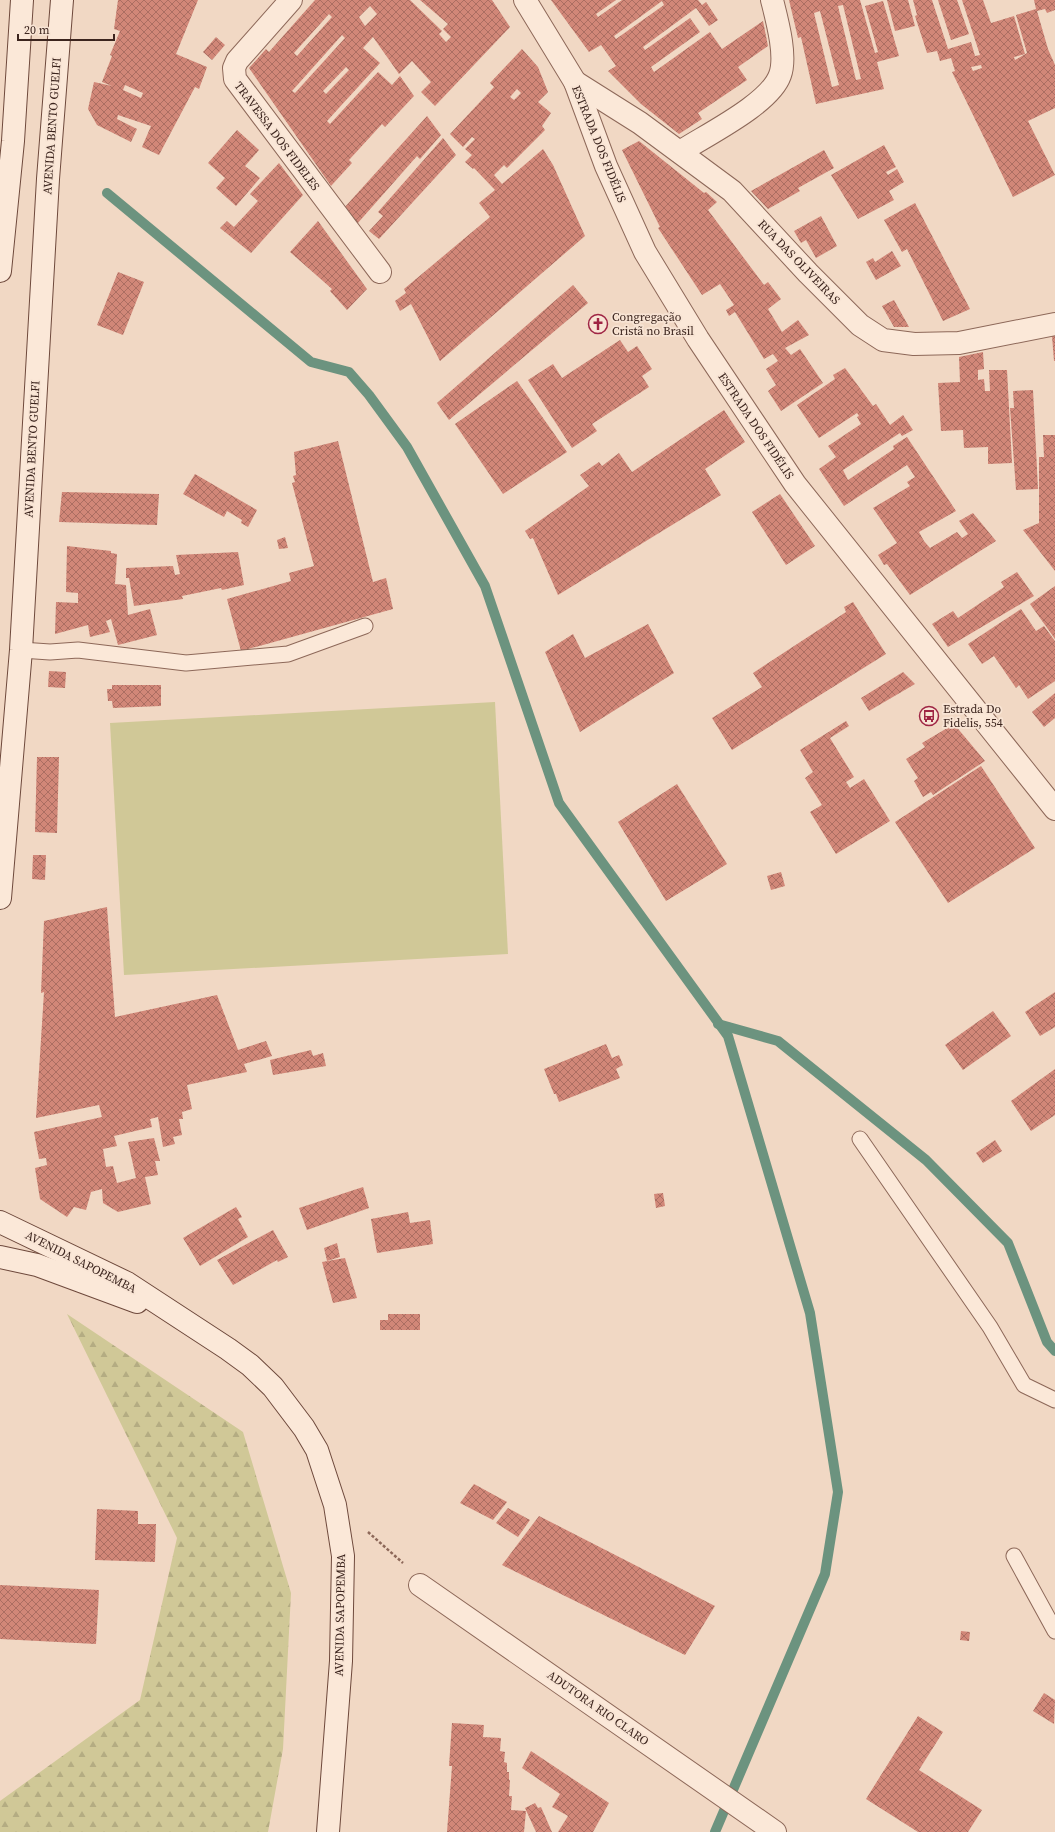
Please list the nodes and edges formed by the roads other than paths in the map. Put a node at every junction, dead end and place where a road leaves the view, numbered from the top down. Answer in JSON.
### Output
{"nodes":[{"id":1,"x":22,"y":0,"type":"edge"},
{"id":2,"x":62,"y":0,"type":"edge"},
{"id":3,"x":291,"y":0,"type":"edge"},
{"id":4,"x":525,"y":0,"type":"edge"},
{"id":5,"x":772,"y":0,"type":"edge"},
{"id":6,"x":575,"y":82,"type":"junction"},
{"id":7,"x":680,"y":152,"type":"junction"},
{"id":8,"x":0,"y":265,"type":"edge"},
{"id":9,"x":380,"y":272,"type":"dead end"},
{"id":10,"x":1055,"y":324,"type":"edge"},
{"id":11,"x":365,"y":626,"type":"dead end"},
{"id":12,"x":20,"y":650,"type":"junction"},
{"id":13,"x":1055,"y":809,"type":"edge"},
{"id":14,"x":0,"y":898,"type":"edge"},
{"id":15,"x":860,"y":1140,"type":"dead end"},
{"id":16,"x":0,"y":1222,"type":"edge"},
{"id":17,"x":0,"y":1257,"type":"edge"},
{"id":18,"x":180,"y":1317,"type":"junction"},
{"id":19,"x":1055,"y":1400,"type":"edge"},
{"id":20,"x":1014,"y":1556,"type":"dead end"},
{"id":21,"x":420,"y":1585,"type":"road end"},
{"id":22,"x":1055,"y":1631,"type":"edge"},
{"id":23,"x":328,"y":1832,"type":"edge"},
{"id":24,"x":775,"y":1832,"type":"edge"}],
"edges":[{"from":1,"to":8,"type":"street"},
{"from":2,"to":12,"type":"street","name":"AVENIDA BENTO GUELFI"},
{"from":3,"to":9,"type":"street","name":"TRAVESSA DOS FIDELES"},
{"from":4,"to":6,"type":"street","name":"ESTRADA DOS FIDÉLIS"},
{"from":5,"to":7,"type":"street"},
{"from":6,"to":7,"type":"street","name":"RUA DAS OLIVEIRAS"},
{"from":6,"to":13,"type":"street","name":"ESTRADA DOS FIDÉLIS"},
{"from":7,"to":10,"type":"street","name":"RUA DAS OLIVEIRAS"},
{"from":11,"to":12,"type":"lane"},
{"from":12,"to":14,"type":"street","name":"AVENIDA BENTO GUELFI"},
{"from":15,"to":19,"type":"lane"},
{"from":16,"to":18,"type":"street","name":"AVENIDA SAPOPEMBA"},
{"from":17,"to":18,"type":"street","name":"AVENIDA SAPOPEMBA"},
{"from":18,"to":23,"type":"street","name":"AVENIDA SAPOPEMBA"},
{"from":20,"to":22,"type":"lane"},
{"from":21,"to":24,"type":"street","name":"ADUTORA RIO CLARO"}]}
